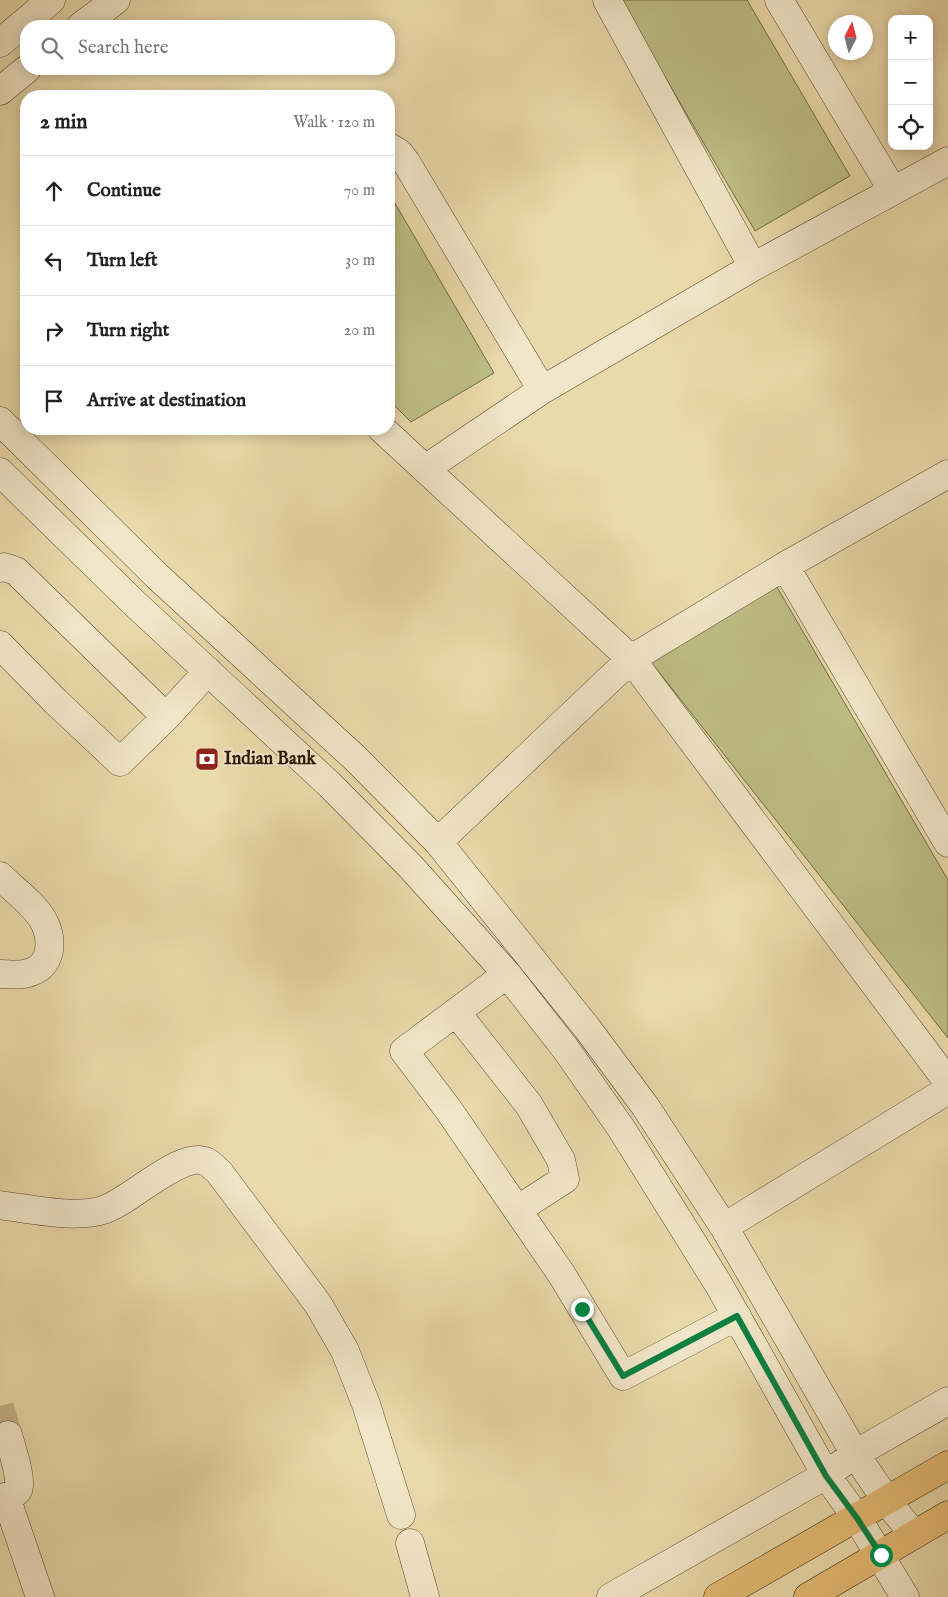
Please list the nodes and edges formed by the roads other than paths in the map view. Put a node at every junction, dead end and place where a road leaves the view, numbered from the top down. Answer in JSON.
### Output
{"nodes":[{"id":1,"x":116,"y":0,"type":"edge"},
{"id":2,"x":607,"y":0,"type":"edge"},
{"id":3,"x":779,"y":0,"type":"edge"},
{"id":4,"x":49,"y":2,"type":"edge"},
{"id":5,"x":27,"y":20,"type":"edge"},
{"id":6,"x":62,"y":20,"type":"edge"},
{"id":7,"x":89,"y":20,"type":"edge"},
{"id":8,"x":20,"y":26,"type":"edge"},
{"id":9,"x":0,"y":43,"type":"edge"},
{"id":10,"x":20,"y":75,"type":"edge"},
{"id":11,"x":0,"y":91,"type":"edge"},
{"id":12,"x":395,"y":151,"type":"edge"},
{"id":13,"x":948,"y":160,"type":"edge"},
{"id":14,"x":893,"y":191,"type":"junction"},
{"id":15,"x":753,"y":267,"type":"junction"},
{"id":16,"x":542,"y":390,"type":"junction"},
{"id":17,"x":23,"y":435,"type":"edge"},
{"id":18,"x":388,"y":435,"type":"edge"},
{"id":19,"x":424,"y":469,"type":"junction"},
{"id":20,"x":0,"y":472,"type":"edge"},
{"id":21,"x":948,"y":474,"type":"edge"},
{"id":22,"x":785,"y":566,"type":"junction"},
{"id":23,"x":0,"y":568,"type":"edge"},
{"id":24,"x":0,"y":645,"type":"edge"},
{"id":25,"x":631,"y":658,"type":"junction"},
{"id":26,"x":208,"y":672,"type":"junction"},
{"id":27,"x":166,"y":717,"type":"junction"},
{"id":28,"x":438,"y":842,"type":"junction"},
{"id":29,"x":948,"y":843,"type":"edge"},
{"id":30,"x":0,"y":876,"type":"edge"},
{"id":31,"x":0,"y":974,"type":"edge"},
{"id":32,"x":507,"y":974,"type":"junction"},
{"id":33,"x":456,"y":1012,"type":"junction"},
{"id":34,"x":948,"y":1082,"type":"edge"},
{"id":35,"x":948,"y":1090,"type":"edge"},
{"id":36,"x":0,"y":1205,"type":"edge"},
{"id":37,"x":517,"y":1210,"type":"junction"},
{"id":38,"x":724,"y":1227,"type":"junction"},
{"id":39,"x":737,"y":1316,"type":"junction"},
{"id":40,"x":948,"y":1401,"type":"edge"},
{"id":41,"x":8,"y":1435,"type":"tunnel mouth"},
{"id":42,"x":855,"y":1454,"type":"junction"},
{"id":43,"x":948,"y":1465,"type":"edge"},
{"id":44,"x":826,"y":1476,"type":"junction"},
{"id":45,"x":3,"y":1498,"type":"edge"},
{"id":46,"x":887,"y":1501,"type":"junction"},
{"id":47,"x":401,"y":1515,"type":"dead end"},
{"id":48,"x":948,"y":1515,"type":"edge"},
{"id":49,"x":857,"y":1518,"type":"junction"},
{"id":50,"x":914,"y":1535,"type":"junction"},
{"id":51,"x":410,"y":1543,"type":"dead end"},
{"id":52,"x":881,"y":1555,"type":"junction"},
{"id":53,"x":40,"y":1597,"type":"edge"},
{"id":54,"x":425,"y":1597,"type":"edge"},
{"id":55,"x":611,"y":1597,"type":"edge"},
{"id":56,"x":718,"y":1597,"type":"edge"},
{"id":57,"x":808,"y":1597,"type":"edge"},
{"id":58,"x":905,"y":1597,"type":"edge"}],
"edges":[{"from":1,"to":7,"type":"street"},
{"from":2,"to":15,"type":"street"},
{"from":3,"to":14,"type":"street"},
{"from":4,"to":5,"type":"street"},
{"from":4,"to":6,"type":"street"},
{"from":8,"to":9,"type":"street"},
{"from":10,"to":11,"type":"street"},
{"from":12,"to":16,"type":"street"},
{"from":13,"to":14,"type":"street"},
{"from":14,"to":15,"type":"street"},
{"from":15,"to":16,"type":"street"},
{"from":16,"to":19,"type":"street"},
{"from":17,"to":28,"type":"street"},
{"from":18,"to":19,"type":"street"},
{"from":19,"to":25,"type":"street"},
{"from":20,"to":26,"type":"street"},
{"from":21,"to":22,"type":"street"},
{"from":22,"to":25,"type":"street"},
{"from":22,"to":29,"type":"street"},
{"from":23,"to":27,"type":"street"},
{"from":24,"to":27,"type":"street"},
{"from":25,"to":28,"type":"street"},
{"from":25,"to":34,"type":"street"},
{"from":26,"to":27,"type":"street"},
{"from":26,"to":32,"type":"street"},
{"from":28,"to":38,"type":"street"},
{"from":30,"to":31,"type":"street"},
{"from":32,"to":33,"type":"street"},
{"from":32,"to":39,"type":"street"},
{"from":33,"to":37,"type":"street"},
{"from":33,"to":37,"type":"street"},
{"from":35,"to":38,"type":"street"},
{"from":36,"to":47,"type":"street"},
{"from":37,"to":39,"type":"street"},
{"from":38,"to":42,"type":"street"},
{"from":39,"to":44,"type":"street"},
{"from":40,"to":42,"type":"street"},
{"from":41,"to":45,"type":"street"},
{"from":42,"to":44,"type":"street"},
{"from":42,"to":46,"type":"street"},
{"from":43,"to":46,"type":"main road"},
{"from":44,"to":49,"type":"street"},
{"from":44,"to":55,"type":"street"},
{"from":45,"to":53,"type":"street"},
{"from":46,"to":49,"type":"main road"},
{"from":46,"to":50,"type":"street"},
{"from":48,"to":50,"type":"main road"},
{"from":49,"to":52,"type":"street"},
{"from":49,"to":56,"type":"main road"},
{"from":50,"to":52,"type":"main road"},
{"from":51,"to":54,"type":"street"},
{"from":52,"to":57,"type":"main road"},
{"from":52,"to":58,"type":"street"}]}
